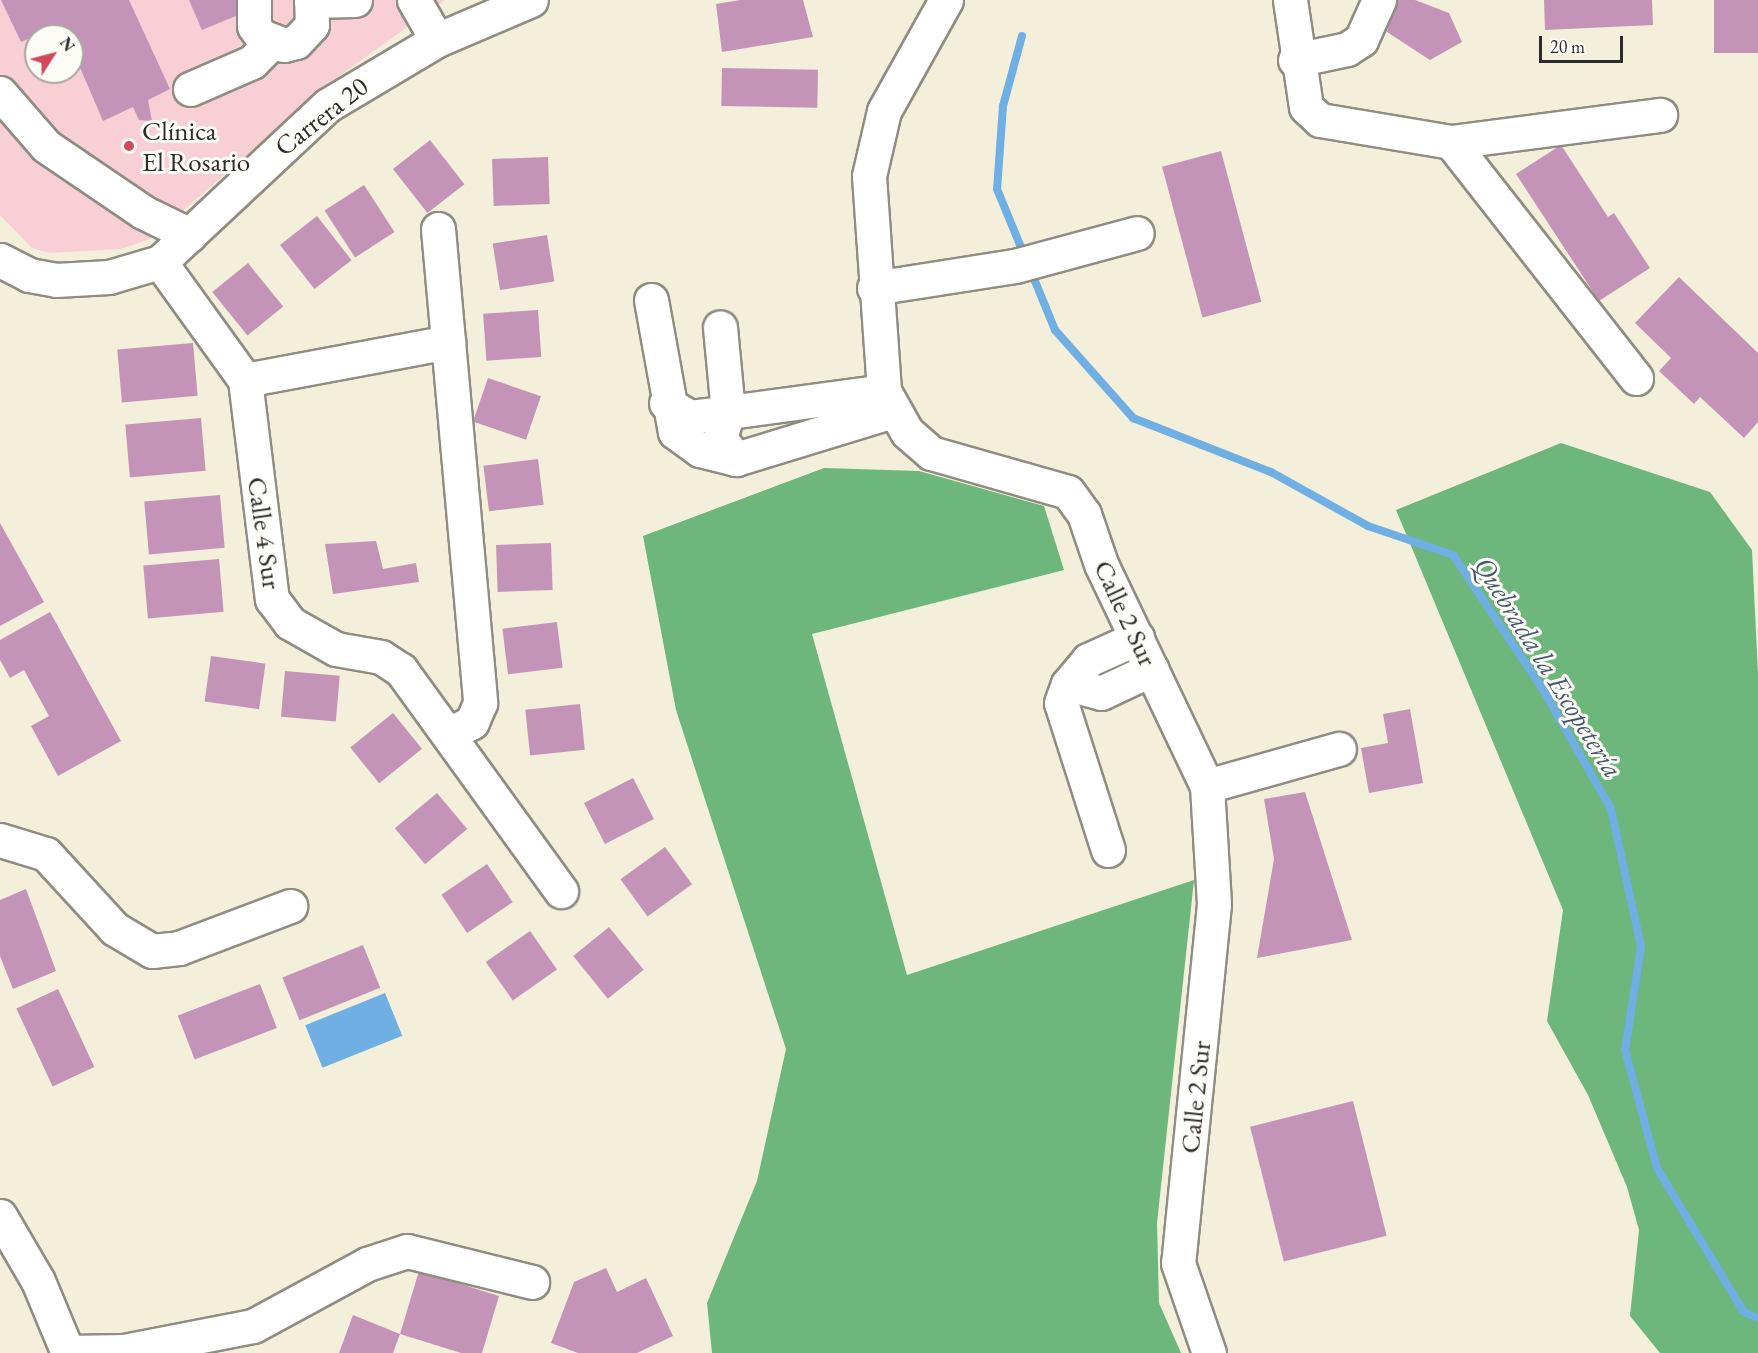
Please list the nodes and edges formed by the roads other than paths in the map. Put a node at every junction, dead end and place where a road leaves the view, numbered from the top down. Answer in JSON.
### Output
{"nodes":[{"id":1,"x":254,"y":0,"type":"edge"},
{"id":2,"x":353,"y":0,"type":"edge"},
{"id":3,"x":414,"y":0,"type":"edge"},
{"id":4,"x":946,"y":0,"type":"edge"},
{"id":5,"x":1290,"y":0,"type":"edge"},
{"id":6,"x":1379,"y":0,"type":"edge"},
{"id":7,"x":311,"y":1,"type":"edge"},
{"id":8,"x":510,"y":3,"type":"edge"},
{"id":9,"x":437,"y":40,"type":"junction"},
{"id":10,"x":272,"y":42,"type":"junction"},
{"id":11,"x":1295,"y":60,"type":"junction"},
{"id":12,"x":190,"y":89,"type":"dead end"},
{"id":13,"x":0,"y":93,"type":"edge"},
{"id":14,"x":1660,"y":115,"type":"dead end"},
{"id":15,"x":1451,"y":142,"type":"junction"},
{"id":16,"x":438,"y":229,"type":"dead end"},
{"id":17,"x":1137,"y":233,"type":"dead end"},
{"id":18,"x":190,"y":235,"type":"junction"},
{"id":19,"x":0,"y":260,"type":"edge"},
{"id":20,"x":160,"y":262,"type":"junction"},
{"id":21,"x":874,"y":288,"type":"junction"},
{"id":22,"x":651,"y":300,"type":"dead end"},
{"id":23,"x":720,"y":327,"type":"dead end"},
{"id":24,"x":448,"y":342,"type":"junction"},
{"id":25,"x":1636,"y":378,"type":"dead end"},
{"id":26,"x":245,"y":380,"type":"junction"},
{"id":27,"x":888,"y":401,"type":"junction"},
{"id":28,"x":666,"y":403,"type":"junction"},
{"id":29,"x":728,"y":412,"type":"junction"},
{"id":30,"x":736,"y":459,"type":"junction"},
{"id":31,"x":1137,"y":638,"type":"junction"},
{"id":32,"x":1152,"y":669,"type":"junction"},
{"id":33,"x":1068,"y":684,"type":"junction"},
{"id":34,"x":449,"y":735,"type":"junction"},
{"id":35,"x":1338,"y":749,"type":"dead end"},
{"id":36,"x":1208,"y":786,"type":"junction"},
{"id":37,"x":0,"y":840,"type":"edge"},
{"id":38,"x":1108,"y":850,"type":"dead end"},
{"id":39,"x":561,"y":891,"type":"dead end"},
{"id":40,"x":290,"y":906,"type":"dead end"},
{"id":41,"x":0,"y":1216,"type":"edge"},
{"id":42,"x":532,"y":1282,"type":"dead end"},
{"id":43,"x":68,"y":1353,"type":"edge"},
{"id":44,"x":1209,"y":1353,"type":"edge"}],
"edges":[{"from":1,"to":10,"type":"street"},
{"from":2,"to":7,"type":"street"},
{"from":3,"to":9,"type":"street"},
{"from":4,"to":21,"type":"street"},
{"from":5,"to":11,"type":"street"},
{"from":6,"to":11,"type":"street"},
{"from":7,"to":10,"type":"street"},
{"from":8,"to":9,"type":"street","name":"Carrera 20"},
{"from":9,"to":18,"type":"street","name":"Carrera 20"},
{"from":10,"to":12,"type":"street"},
{"from":11,"to":15,"type":"street"},
{"from":13,"to":18,"type":"street"},
{"from":14,"to":15,"type":"street"},
{"from":15,"to":25,"type":"street"},
{"from":16,"to":24,"type":"street"},
{"from":17,"to":21,"type":"street"},
{"from":18,"to":20,"type":"street","name":"Carrera 20"},
{"from":19,"to":20,"type":"street","name":"Carrera 20"},
{"from":20,"to":26,"type":"street","name":"Calle 4 Sur"},
{"from":21,"to":27,"type":"street"},
{"from":22,"to":28,"type":"street"},
{"from":23,"to":29,"type":"street"},
{"from":24,"to":26,"type":"street"},
{"from":24,"to":34,"type":"street"},
{"from":26,"to":34,"type":"street","name":"Calle 4 Sur"},
{"from":27,"to":29,"type":"street"},
{"from":27,"to":30,"type":"street"},
{"from":27,"to":31,"type":"street","name":"Calle 2 Sur"},
{"from":28,"to":29,"type":"street"},
{"from":28,"to":30,"type":"street"},
{"from":29,"to":30,"type":"street"},
{"from":31,"to":32,"type":"street","name":"Calle 2 Sur"},
{"from":31,"to":33,"type":"street"},
{"from":32,"to":33,"type":"street"},
{"from":32,"to":36,"type":"street","name":"Calle 2 Sur"},
{"from":33,"to":38,"type":"street"},
{"from":34,"to":39,"type":"street","name":"Calle 4 Sur"},
{"from":35,"to":36,"type":"street"},
{"from":36,"to":44,"type":"street","name":"Calle 2 Sur"},
{"from":37,"to":40,"type":"street"},
{"from":41,"to":43,"type":"street"},
{"from":42,"to":43,"type":"street"}]}
